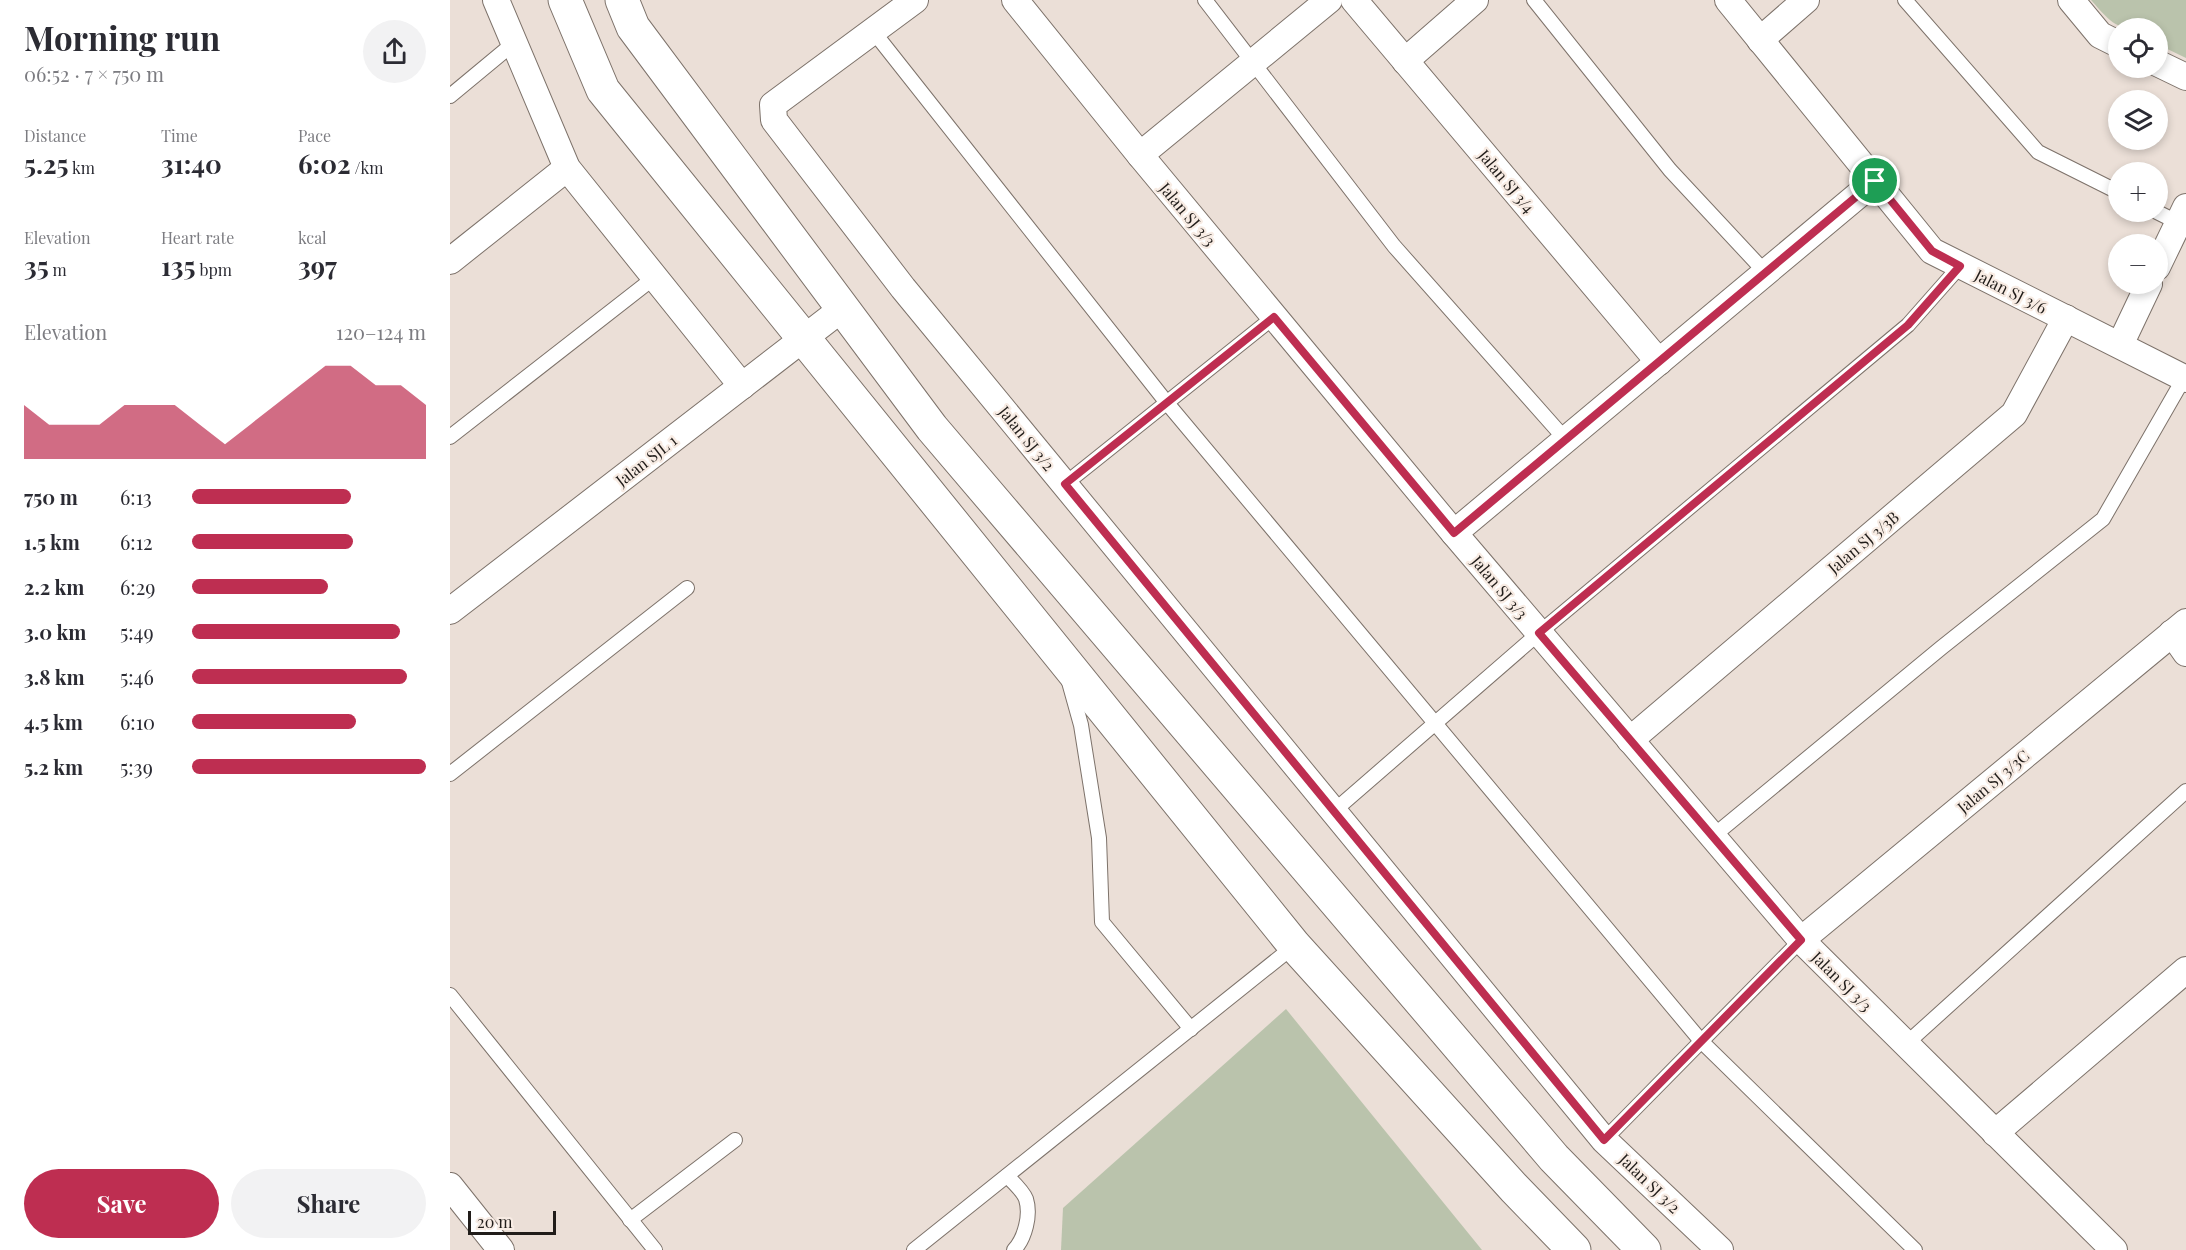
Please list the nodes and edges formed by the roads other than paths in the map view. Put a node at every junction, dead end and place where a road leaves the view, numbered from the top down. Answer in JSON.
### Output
{"nodes":[{"id":1,"x":496,"y":0,"type":"edge"},
{"id":2,"x":565,"y":0,"type":"edge"},
{"id":3,"x":622,"y":0,"type":"edge"},
{"id":4,"x":915,"y":0,"type":"edge"},
{"id":5,"x":1015,"y":0,"type":"edge"},
{"id":6,"x":1205,"y":0,"type":"edge"},
{"id":7,"x":1329,"y":0,"type":"edge"},
{"id":8,"x":1354,"y":0,"type":"edge"},
{"id":9,"x":1475,"y":0,"type":"edge"},
{"id":10,"x":1534,"y":0,"type":"edge"},
{"id":11,"x":1728,"y":0,"type":"edge"},
{"id":12,"x":1806,"y":0,"type":"edge"},
{"id":13,"x":1905,"y":0,"type":"edge"},
{"id":14,"x":2071,"y":0,"type":"edge"},
{"id":15,"x":873,"y":31,"type":"junction"},
{"id":16,"x":2108,"y":39,"type":"edge"},
{"id":17,"x":1760,"y":40,"type":"junction"},
{"id":18,"x":514,"y":44,"type":"junction"},
{"id":19,"x":1405,"y":61,"type":"junction"},
{"id":20,"x":1252,"y":63,"type":"junction"},
{"id":21,"x":2168,"y":68,"type":"edge"},
{"id":22,"x":2186,"y":77,"type":"edge"},
{"id":23,"x":450,"y":96,"type":"edge"},
{"id":24,"x":1140,"y":155,"type":"junction"},
{"id":25,"x":567,"y":168,"type":"junction"},
{"id":26,"x":1875,"y":181,"type":"junction"},
{"id":27,"x":2108,"y":187,"type":"edge"},
{"id":28,"x":2177,"y":217,"type":"edge"},
{"id":29,"x":2168,"y":240,"type":"edge"},
{"id":30,"x":450,"y":261,"type":"edge"},
{"id":31,"x":1960,"y":266,"type":"junction"},
{"id":32,"x":1766,"y":273,"type":"junction"},
{"id":33,"x":655,"y":277,"type":"junction"},
{"id":34,"x":2144,"y":294,"type":"edge"},
{"id":35,"x":843,"y":308,"type":"junction"},
{"id":36,"x":1274,"y":317,"type":"junction"},
{"id":37,"x":2066,"y":318,"type":"junction"},
{"id":38,"x":803,"y":338,"type":"junction"},
{"id":39,"x":2120,"y":345,"type":"junction"},
{"id":40,"x":1659,"y":362,"type":"junction"},
{"id":41,"x":2185,"y":378,"type":"edge"},
{"id":42,"x":742,"y":386,"type":"junction"},
{"id":43,"x":1167,"y":403,"type":"junction"},
{"id":44,"x":450,"y":437,"type":"edge"},
{"id":45,"x":1566,"y":440,"type":"junction"},
{"id":46,"x":1065,"y":484,"type":"junction"},
{"id":47,"x":1454,"y":533,"type":"junction"},
{"id":48,"x":687,"y":588,"type":"dead end"},
{"id":49,"x":452,"y":605,"type":"edge"},
{"id":50,"x":1539,"y":633,"type":"junction"},
{"id":51,"x":2181,"y":636,"type":"edge"},
{"id":52,"x":1064,"y":660,"type":"junction"},
{"id":53,"x":1435,"y":724,"type":"junction"},
{"id":54,"x":1630,"y":740,"type":"junction"},
{"id":55,"x":450,"y":774,"type":"edge"},
{"id":56,"x":2186,"y":791,"type":"edge"},
{"id":57,"x":1334,"y":811,"type":"junction"},
{"id":58,"x":1712,"y":837,"type":"junction"},
{"id":59,"x":1801,"y":940,"type":"junction"},
{"id":60,"x":1294,"y":945,"type":"junction"},
{"id":61,"x":2186,"y":970,"type":"edge"},
{"id":62,"x":450,"y":995,"type":"edge"},
{"id":63,"x":1191,"y":1029,"type":"junction"},
{"id":64,"x":1701,"y":1041,"type":"junction"},
{"id":65,"x":1906,"y":1044,"type":"junction"},
{"id":66,"x":1995,"y":1133,"type":"junction"},
{"id":67,"x":735,"y":1140,"type":"dead end"},
{"id":68,"x":1604,"y":1140,"type":"junction"},
{"id":69,"x":1007,"y":1176,"type":"junction"},
{"id":70,"x":450,"y":1186,"type":"edge"},
{"id":71,"x":630,"y":1220,"type":"junction"},
{"id":72,"x":501,"y":1250,"type":"edge"},
{"id":73,"x":655,"y":1250,"type":"edge"},
{"id":74,"x":914,"y":1250,"type":"edge"},
{"id":75,"x":1014,"y":1250,"type":"edge"},
{"id":76,"x":1574,"y":1250,"type":"edge"},
{"id":77,"x":1644,"y":1250,"type":"edge"},
{"id":78,"x":1720,"y":1250,"type":"edge"},
{"id":79,"x":1915,"y":1250,"type":"edge"},
{"id":80,"x":2114,"y":1250,"type":"edge"}],
"edges":[{"from":1,"to":18,"type":"street"},
{"from":2,"to":38,"type":"street"},
{"from":3,"to":35,"type":"street"},
{"from":4,"to":15,"type":"street"},
{"from":5,"to":24,"type":"street","name":"Jalan SJ 3/3"},
{"from":6,"to":20,"type":"lane"},
{"from":7,"to":20,"type":"street"},
{"from":8,"to":19,"type":"street","name":"Jalan SJ 3/4"},
{"from":9,"to":19,"type":"street"},
{"from":10,"to":32,"type":"lane"},
{"from":11,"to":17,"type":"street","name":"Jalan SJ 3/6"},
{"from":12,"to":17,"type":"street"},
{"from":13,"to":27,"type":"lane"},
{"from":14,"to":16,"type":"street"},
{"from":15,"to":43,"type":"lane"},
{"from":15,"to":46,"type":"street","name":"Jalan SJ 3/2"},
{"from":17,"to":26,"type":"street","name":"Jalan SJ 3/6"},
{"from":18,"to":23,"type":"lane"},
{"from":18,"to":25,"type":"street"},
{"from":19,"to":40,"type":"street","name":"Jalan SJ 3/4"},
{"from":20,"to":24,"type":"street"},
{"from":20,"to":45,"type":"lane"},
{"from":21,"to":22,"type":"street"},
{"from":24,"to":36,"type":"street","name":"Jalan SJ 3/3"},
{"from":25,"to":30,"type":"street"},
{"from":25,"to":33,"type":"street"},
{"from":26,"to":31,"type":"street","name":"Jalan SJ 3/6"},
{"from":26,"to":32,"type":"street"},
{"from":28,"to":29,"type":"street"},
{"from":31,"to":37,"type":"street","name":"Jalan SJ 3/6"},
{"from":31,"to":50,"type":"lane"},
{"from":32,"to":40,"type":"street"},
{"from":33,"to":42,"type":"street"},
{"from":33,"to":44,"type":"lane"},
{"from":34,"to":39,"type":"street"},
{"from":35,"to":38,"type":"street","name":"Jalan SJL 1"},
{"from":35,"to":77,"type":"street"},
{"from":36,"to":43,"type":"lane"},
{"from":36,"to":47,"type":"street","name":"Jalan SJ 3/3"},
{"from":37,"to":39,"type":"street","name":"Jalan SJ 3/6"},
{"from":37,"to":54,"type":"street","name":"Jalan SJ 3/3B"},
{"from":38,"to":42,"type":"street","name":"Jalan SJL 1"},
{"from":38,"to":52,"type":"street"},
{"from":39,"to":41,"type":"street","name":"Jalan SJ 3/6"},
{"from":40,"to":45,"type":"street"},
{"from":41,"to":58,"type":"lane"},
{"from":42,"to":49,"type":"street","name":"Jalan SJL 1"},
{"from":43,"to":46,"type":"lane"},
{"from":43,"to":53,"type":"lane"},
{"from":45,"to":47,"type":"street"},
{"from":46,"to":57,"type":"street","name":"Jalan SJ 3/2"},
{"from":47,"to":50,"type":"street","name":"Jalan SJ 3/3"},
{"from":48,"to":55,"type":"lane"},
{"from":50,"to":53,"type":"lane"},
{"from":50,"to":54,"type":"street","name":"Jalan SJ 3/3"},
{"from":51,"to":59,"type":"street","name":"Jalan SJ 3/3C"},
{"from":52,"to":60,"type":"street"},
{"from":52,"to":63,"type":"lane"},
{"from":53,"to":57,"type":"lane"},
{"from":53,"to":64,"type":"lane"},
{"from":54,"to":58,"type":"street","name":"Jalan SJ 3/3"},
{"from":56,"to":65,"type":"lane"},
{"from":57,"to":68,"type":"street","name":"Jalan SJ 3/2"},
{"from":58,"to":59,"type":"street","name":"Jalan SJ 3/3"},
{"from":59,"to":64,"type":"lane"},
{"from":59,"to":65,"type":"street","name":"Jalan SJ 3/3"},
{"from":60,"to":63,"type":"lane"},
{"from":60,"to":76,"type":"street"},
{"from":61,"to":66,"type":"street"},
{"from":62,"to":71,"type":"lane"},
{"from":63,"to":69,"type":"lane"},
{"from":64,"to":68,"type":"lane"},
{"from":64,"to":79,"type":"lane"},
{"from":65,"to":66,"type":"street","name":"Jalan SJ 3/3"},
{"from":66,"to":80,"type":"street","name":"Jalan SJ 3/3"},
{"from":67,"to":71,"type":"lane"},
{"from":68,"to":78,"type":"street","name":"Jalan SJ 3/2"},
{"from":69,"to":74,"type":"lane"},
{"from":69,"to":75,"type":"lane"},
{"from":70,"to":72,"type":"street"},
{"from":71,"to":73,"type":"lane"}]}
